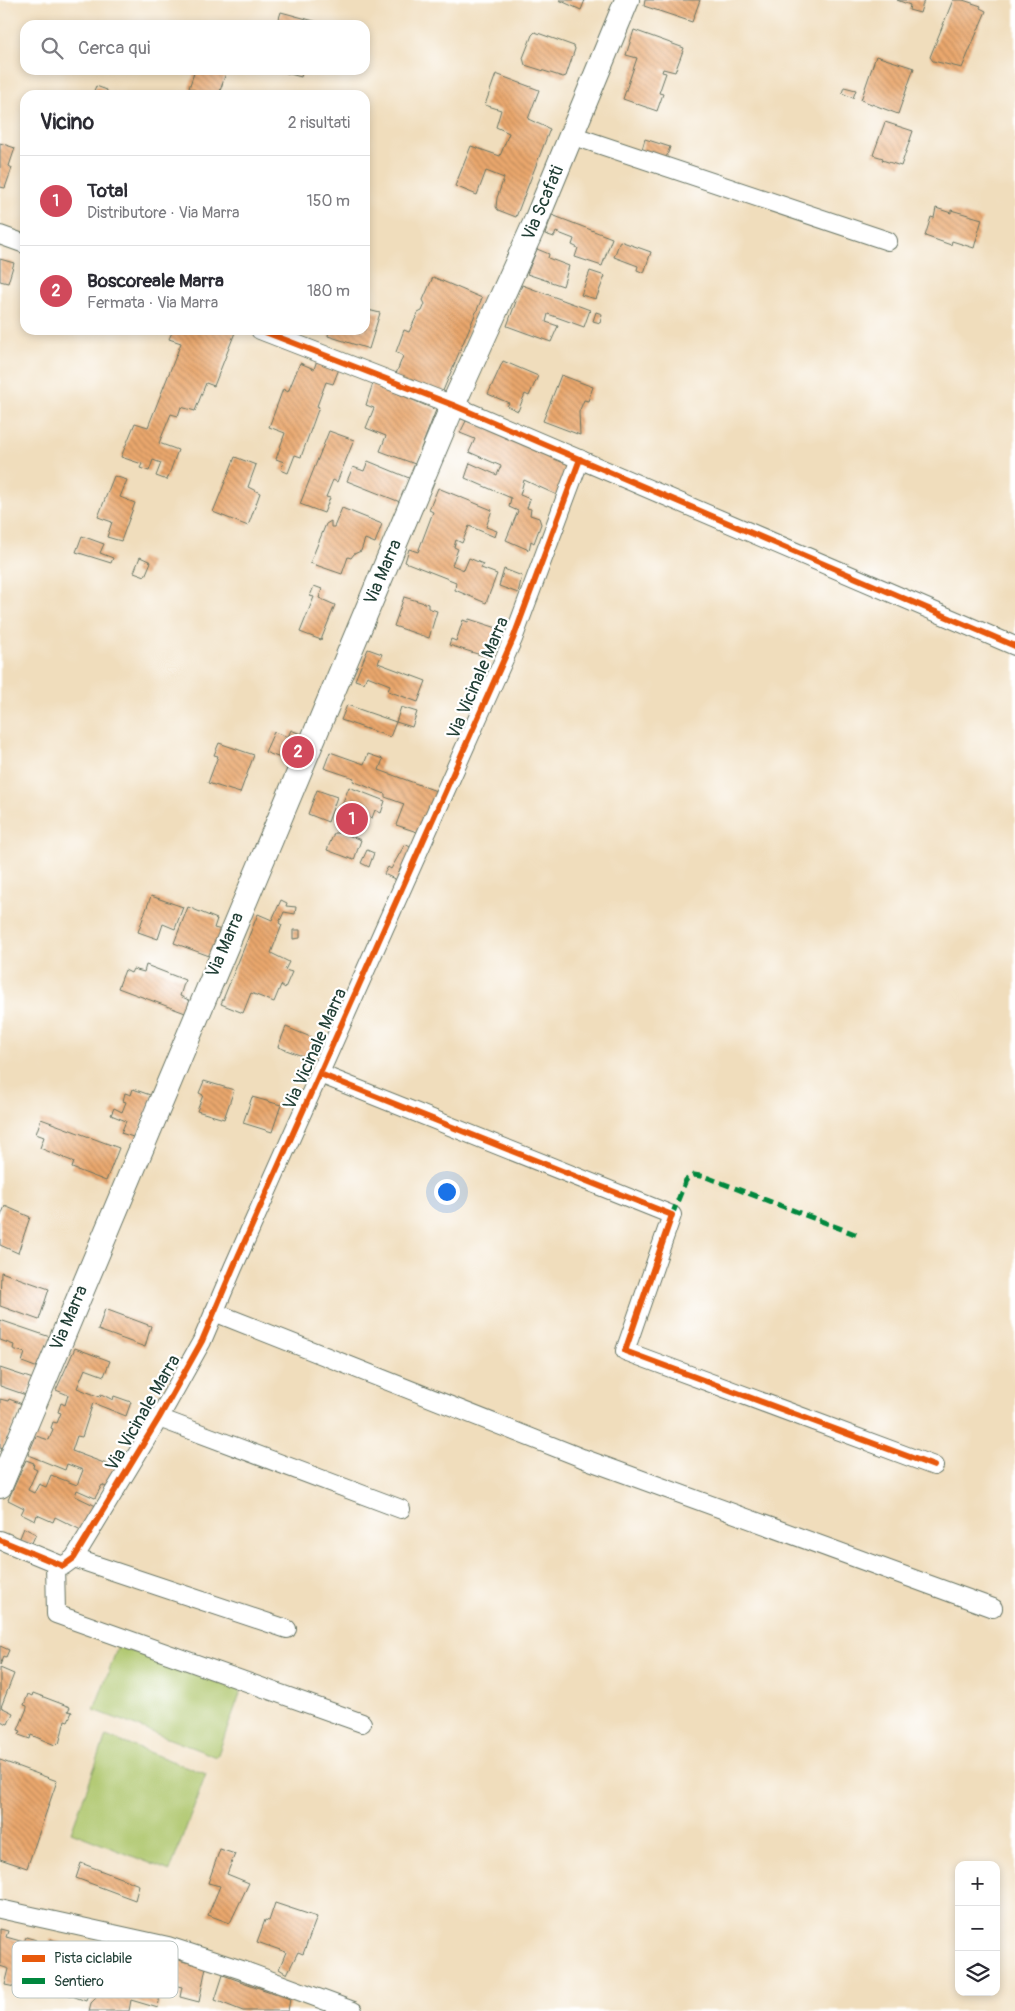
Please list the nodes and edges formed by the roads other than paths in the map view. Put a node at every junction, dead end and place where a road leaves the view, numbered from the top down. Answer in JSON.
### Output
{"nodes":[{"id":1,"x":627,"y":0,"type":"edge"},
{"id":2,"x":571,"y":135,"type":"junction"},
{"id":3,"x":0,"y":235,"type":"edge"},
{"id":4,"x":888,"y":241,"type":"dead end"},
{"id":5,"x":20,"y":242,"type":"edge"},
{"id":6,"x":273,"y":335,"type":"edge"},
{"id":7,"x":453,"y":405,"type":"junction"},
{"id":8,"x":580,"y":459,"type":"junction"},
{"id":9,"x":1015,"y":646,"type":"edge"},
{"id":10,"x":320,"y":1074,"type":"junction"},
{"id":11,"x":214,"y":1312,"type":"junction"},
{"id":12,"x":159,"y":1418,"type":"junction"},
{"id":13,"x":934,"y":1466,"type":"dead end"},
{"id":14,"x":1,"y":1478,"type":"edge"},
{"id":15,"x":401,"y":1508,"type":"dead end"},
{"id":16,"x":0,"y":1540,"type":"edge"},
{"id":17,"x":74,"y":1558,"type":"junction"},
{"id":18,"x":55,"y":1563,"type":"junction"},
{"id":19,"x":993,"y":1608,"type":"dead end"},
{"id":20,"x":286,"y":1629,"type":"dead end"},
{"id":21,"x":362,"y":1723,"type":"dead end"},
{"id":22,"x":0,"y":1909,"type":"edge"},
{"id":23,"x":145,"y":1941,"type":"edge"},
{"id":24,"x":178,"y":1949,"type":"edge"},
{"id":25,"x":353,"y":2011,"type":"edge"}],
"edges":[{"from":1,"to":2,"type":"main road","name":"Via Scafati"},
{"from":2,"to":4,"type":"street"},
{"from":2,"to":7,"type":"main road","name":"Via Scafati"},
{"from":3,"to":5,"type":"street"},
{"from":6,"to":7,"type":"street"},
{"from":7,"to":8,"type":"street"},
{"from":7,"to":14,"type":"main road","name":"Via Marra"},
{"from":8,"to":9,"type":"street"},
{"from":8,"to":10,"type":"street","name":"Via Vicinale Marra"},
{"from":10,"to":11,"type":"street","name":"Via Vicinale Marra"},
{"from":10,"to":13,"type":"street"},
{"from":11,"to":12,"type":"street","name":"Via Vicinale Marra"},
{"from":11,"to":19,"type":"street"},
{"from":12,"to":15,"type":"street"},
{"from":12,"to":17,"type":"street","name":"Via Vicinale Marra"},
{"from":16,"to":18,"type":"street"},
{"from":17,"to":18,"type":"street"},
{"from":17,"to":20,"type":"street"},
{"from":18,"to":21,"type":"street"},
{"from":22,"to":23,"type":"street"},
{"from":24,"to":25,"type":"street"}]}
